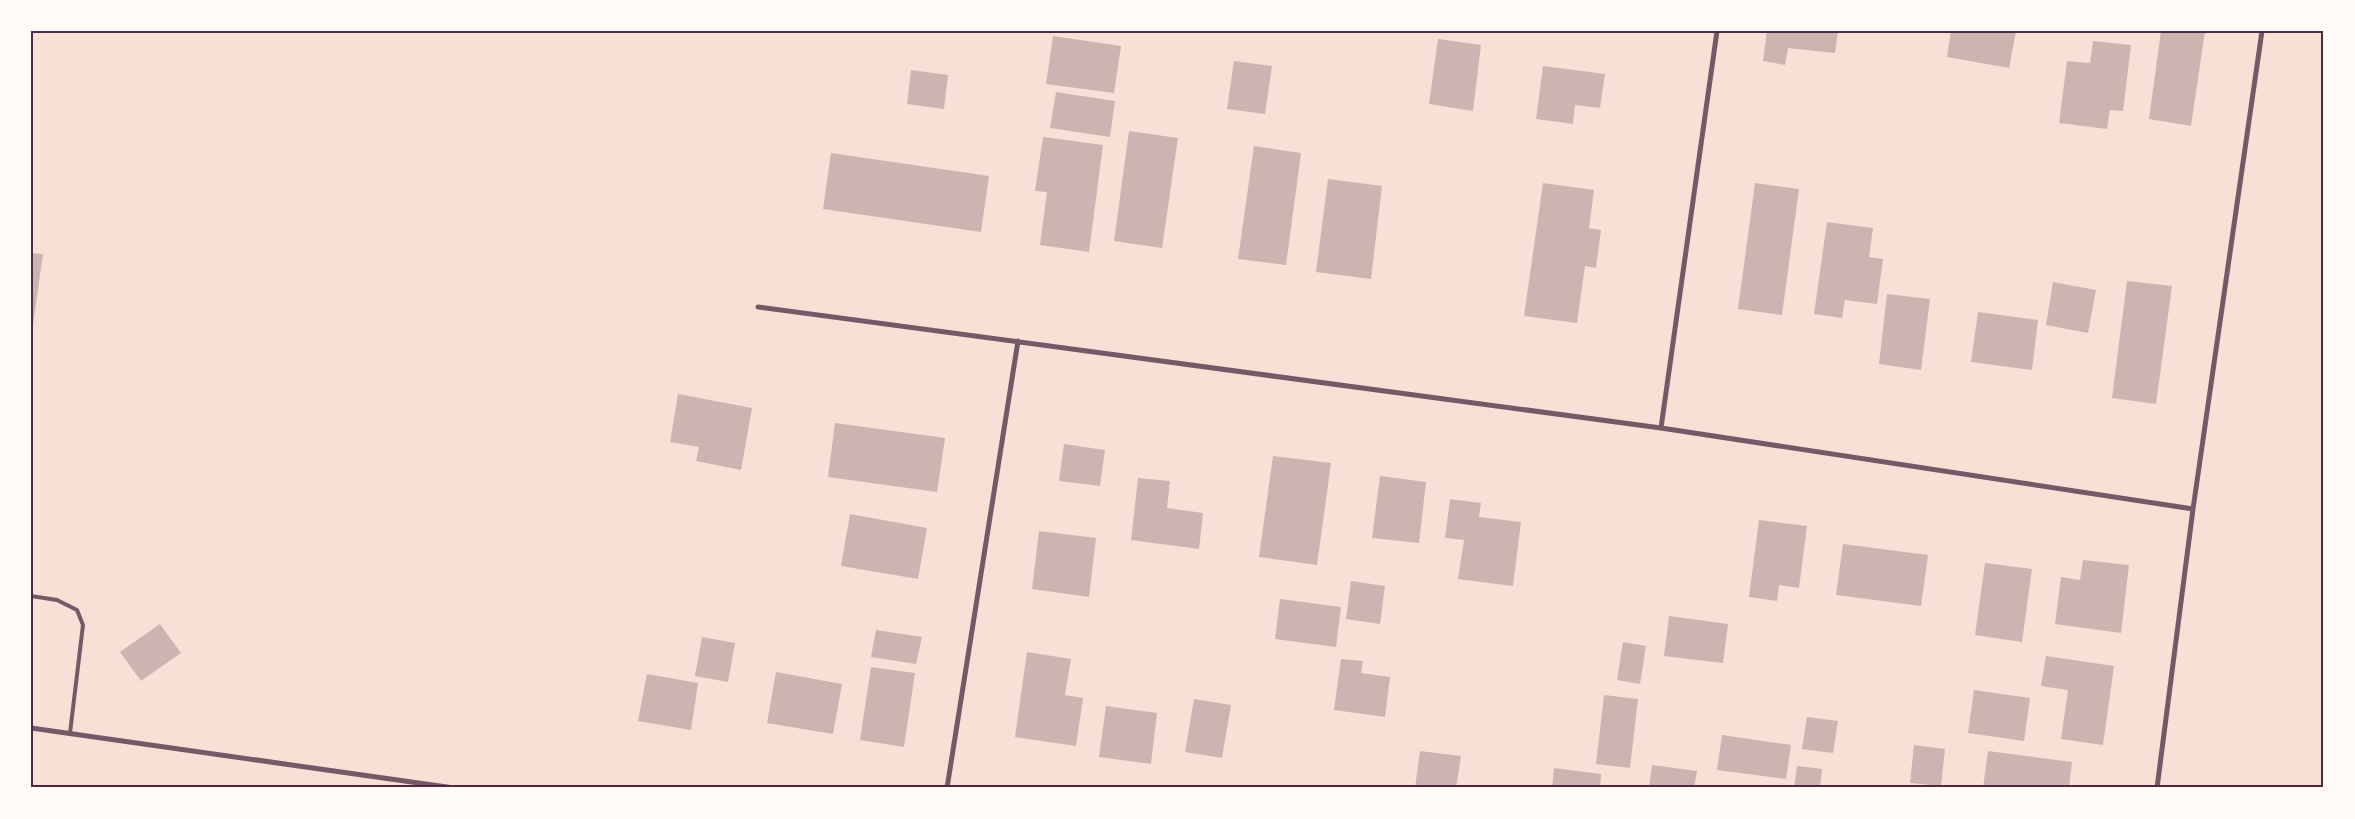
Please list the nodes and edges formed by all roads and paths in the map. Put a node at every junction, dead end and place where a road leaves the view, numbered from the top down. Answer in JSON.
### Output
{"nodes":[{"id":1,"x":1717,"y":31,"type":"edge"},
{"id":2,"x":2262,"y":31,"type":"edge"},
{"id":3,"x":758,"y":307,"type":"dead end"},
{"id":4,"x":1018,"y":341,"type":"junction"},
{"id":5,"x":1661,"y":428,"type":"junction"},
{"id":6,"x":2194,"y":508,"type":"junction"},
{"id":7,"x":31,"y":596,"type":"edge"},
{"id":8,"x":31,"y":728,"type":"edge"},
{"id":9,"x":70,"y":733,"type":"junction"},
{"id":10,"x":454,"y":788,"type":"edge"},
{"id":11,"x":947,"y":788,"type":"edge"},
{"id":12,"x":2157,"y":788,"type":"edge"}],
"edges":[{"from":1,"to":5,"type":"street"},
{"from":2,"to":6,"type":"street"},
{"from":3,"to":4,"type":"street"},
{"from":4,"to":5,"type":"street"},
{"from":4,"to":11,"type":"street"},
{"from":5,"to":6,"type":"street"},
{"from":6,"to":12,"type":"street"},
{"from":7,"to":9,"type":"lane"},
{"from":8,"to":9,"type":"street"},
{"from":9,"to":10,"type":"street"}]}
